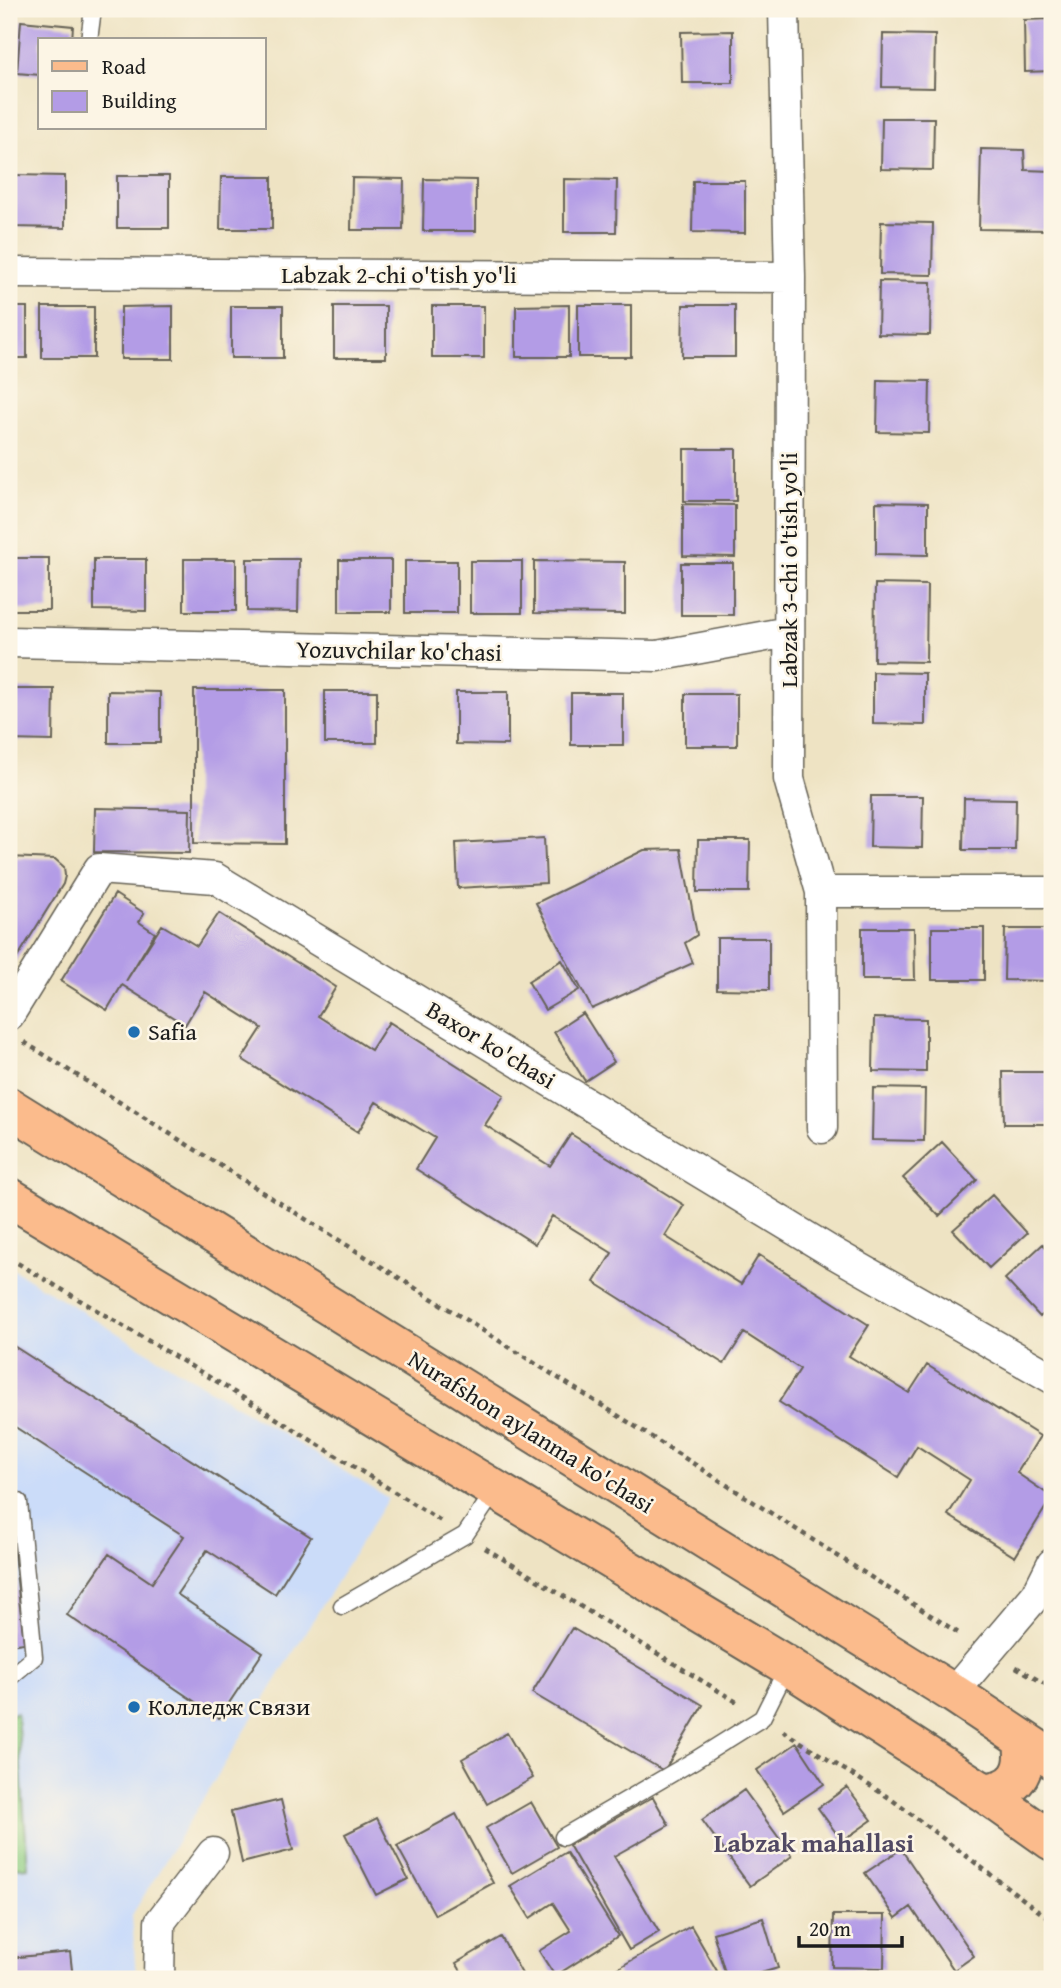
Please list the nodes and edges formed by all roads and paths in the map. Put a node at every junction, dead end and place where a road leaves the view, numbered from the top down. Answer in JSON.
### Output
{"nodes":[{"id":1,"x":93,"y":9,"type":"edge"},
{"id":2,"x":784,"y":9,"type":"edge"},
{"id":3,"x":89,"y":38,"type":"edge"},
{"id":4,"x":9,"y":273,"type":"edge"},
{"id":5,"x":790,"y":277,"type":"junction"},
{"id":6,"x":788,"y":632,"type":"junction"},
{"id":7,"x":9,"y":642,"type":"edge"},
{"id":8,"x":821,"y":892,"type":"junction"},
{"id":9,"x":1052,"y":892,"type":"edge"},
{"id":10,"x":15,"y":1027,"type":"edge"},
{"id":11,"x":9,"y":1107,"type":"edge"},
{"id":12,"x":822,"y":1128,"type":"dead end"},
{"id":13,"x":9,"y":1197,"type":"edge"},
{"id":14,"x":9,"y":1258,"type":"edge"},
{"id":15,"x":1052,"y":1378,"type":"edge"},
{"id":16,"x":496,"y":1489,"type":"junction"},
{"id":17,"x":9,"y":1496,"type":"edge"},
{"id":18,"x":465,"y":1535,"type":"junction"},
{"id":19,"x":1052,"y":1564,"type":"edge"},
{"id":20,"x":1045,"y":1599,"type":"edge"},
{"id":21,"x":342,"y":1606,"type":"dead end"},
{"id":22,"x":988,"y":1650,"type":"junction"},
{"id":23,"x":788,"y":1666,"type":"junction"},
{"id":24,"x":9,"y":1678,"type":"edge"},
{"id":25,"x":1052,"y":1688,"type":"edge"},
{"id":26,"x":953,"y":1693,"type":"junction"},
{"id":27,"x":762,"y":1718,"type":"junction"},
{"id":28,"x":1037,"y":1749,"type":"edge"},
{"id":29,"x":983,"y":1792,"type":"junction"},
{"id":30,"x":563,"y":1837,"type":"dead end"},
{"id":31,"x":1052,"y":1841,"type":"edge"},
{"id":32,"x":213,"y":1853,"type":"dead end"},
{"id":33,"x":1052,"y":1921,"type":"edge"},
{"id":34,"x":159,"y":1979,"type":"edge"}],
"edges":[{"from":1,"to":3,"type":"lane"},
{"from":2,"to":5,"type":"street","name":"Labzak 3-chi o'tish yo'li"},
{"from":4,"to":5,"type":"street","name":"Labzak 2-chi o'tish yo'li"},
{"from":5,"to":6,"type":"street","name":"Labzak 3-chi o'tish yo'li"},
{"from":6,"to":7,"type":"street","name":"Yozuvchilar ko'chasi"},
{"from":6,"to":8,"type":"street","name":"Labzak 3-chi o'tish yo'li"},
{"from":8,"to":9,"type":"street"},
{"from":8,"to":12,"type":"street","name":"Labzak 3-chi o'tish yo'li"},
{"from":10,"to":15,"type":"street","name":"Baxor ko'chasi"},
{"from":10,"to":22,"type":"path"},
{"from":11,"to":26,"type":"main road","name":"Nurafshon aylanma ko'chasi"},
{"from":13,"to":16,"type":"main road"},
{"from":14,"to":18,"type":"path"},
{"from":16,"to":18,"type":"lane"},
{"from":16,"to":23,"type":"main road"},
{"from":17,"to":24,"type":"lane"},
{"from":18,"to":21,"type":"lane"},
{"from":18,"to":27,"type":"path"},
{"from":19,"to":20,"type":"street"},
{"from":20,"to":22,"type":"street"},
{"from":22,"to":25,"type":"path"},
{"from":22,"to":26,"type":"street"},
{"from":23,"to":27,"type":"lane"},
{"from":23,"to":29,"type":"main road"},
{"from":26,"to":28,"type":"main road","name":"Nurafshon aylanma ko'chasi"},
{"from":27,"to":30,"type":"lane"},
{"from":27,"to":33,"type":"path"},
{"from":28,"to":29,"type":"main road"},
{"from":29,"to":31,"type":"main road"},
{"from":32,"to":34,"type":"street"}]}
